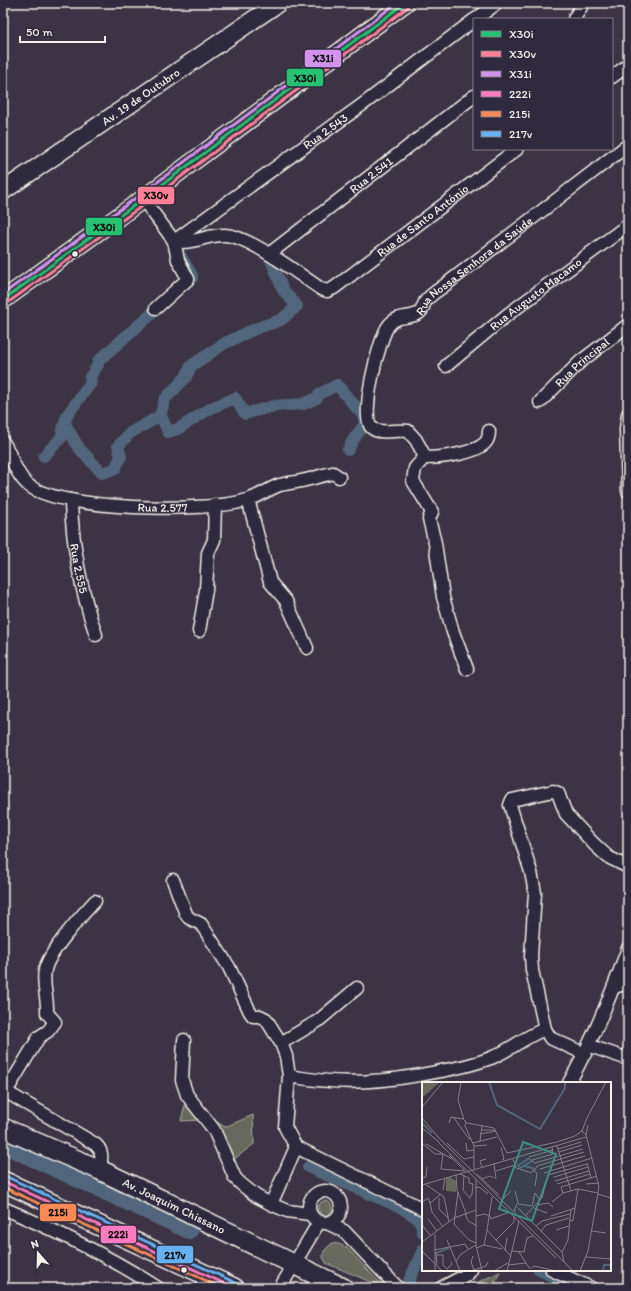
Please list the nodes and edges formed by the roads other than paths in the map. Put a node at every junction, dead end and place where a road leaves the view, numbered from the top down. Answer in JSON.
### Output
{"nodes":[{"id":1,"x":278,"y":3,"type":"edge"},
{"id":2,"x":405,"y":3,"type":"edge"},
{"id":3,"x":497,"y":3,"type":"edge"},
{"id":4,"x":581,"y":5,"type":"edge"},
{"id":5,"x":478,"y":18,"type":"edge"},
{"id":6,"x":574,"y":18,"type":"edge"},
{"id":7,"x":473,"y":22,"type":"edge"},
{"id":8,"x":628,"y":65,"type":"edge"},
{"id":9,"x":613,"y":76,"type":"edge"},
{"id":10,"x":473,"y":97,"type":"edge"},
{"id":11,"x":628,"y":145,"type":"edge"},
{"id":12,"x":516,"y":150,"type":"edge"},
{"id":13,"x":3,"y":191,"type":"edge"},
{"id":14,"x":143,"y":199,"type":"junction"},
{"id":15,"x":628,"y":225,"type":"edge"},
{"id":16,"x":174,"y":241,"type":"junction"},
{"id":17,"x":269,"y":254,"type":"junction"},
{"id":18,"x":3,"y":300,"type":"edge"},
{"id":19,"x":156,"y":308,"type":"dead end"},
{"id":20,"x":628,"y":325,"type":"edge"},
{"id":21,"x":446,"y":366,"type":"dead end"},
{"id":22,"x":540,"y":402,"type":"dead end"},
{"id":23,"x":628,"y":414,"type":"edge"},
{"id":24,"x":490,"y":431,"type":"dead end"},
{"id":25,"x":4,"y":446,"type":"edge"},
{"id":26,"x":424,"y":458,"type":"junction"},
{"id":27,"x":339,"y":477,"type":"dead end"},
{"id":28,"x":628,"y":491,"type":"edge"},
{"id":29,"x":72,"y":500,"type":"junction"},
{"id":30,"x":246,"y":500,"type":"junction"},
{"id":31,"x":215,"y":505,"type":"junction"},
{"id":32,"x":199,"y":631,"type":"dead end"},
{"id":33,"x":96,"y":635,"type":"dead end"},
{"id":34,"x":307,"y":648,"type":"dead end"},
{"id":35,"x":467,"y":669,"type":"dead end"},
{"id":36,"x":628,"y":868,"type":"edge"},
{"id":37,"x":173,"y":880,"type":"dead end"},
{"id":38,"x":95,"y":901,"type":"dead end"},
{"id":39,"x":628,"y":948,"type":"edge"},
{"id":40,"x":628,"y":983,"type":"edge"},
{"id":41,"x":614,"y":987,"type":"junction"},
{"id":42,"x":357,"y":988,"type":"dead end"},
{"id":43,"x":545,"y":1028,"type":"junction"},
{"id":44,"x":184,"y":1040,"type":"dead end"},
{"id":45,"x":281,"y":1043,"type":"junction"},
{"id":46,"x":587,"y":1050,"type":"junction"},
{"id":47,"x":628,"y":1059,"type":"edge"},
{"id":48,"x":289,"y":1076,"type":"junction"},
{"id":49,"x":569,"y":1082,"type":"edge"},
{"id":50,"x":4,"y":1093,"type":"edge"},
{"id":51,"x":3,"y":1128,"type":"edge"},
{"id":52,"x":296,"y":1147,"type":"junction"},
{"id":53,"x":100,"y":1170,"type":"junction"},
{"id":54,"x":3,"y":1181,"type":"edge"},
{"id":55,"x":272,"y":1204,"type":"junction"},
{"id":56,"x":3,"y":1208,"type":"edge"},
{"id":57,"x":422,"y":1209,"type":"edge"},
{"id":58,"x":310,"y":1214,"type":"junction"},
{"id":59,"x":323,"y":1223,"type":"junction"},
{"id":60,"x":293,"y":1265,"type":"junction"},
{"id":61,"x":470,"y":1271,"type":"edge"},
{"id":62,"x":554,"y":1271,"type":"edge"},
{"id":63,"x":204,"y":1282,"type":"edge"},
{"id":64,"x":158,"y":1288,"type":"edge"},
{"id":65,"x":234,"y":1288,"type":"edge"},
{"id":66,"x":280,"y":1288,"type":"edge"},
{"id":67,"x":343,"y":1288,"type":"edge"},
{"id":68,"x":398,"y":1288,"type":"edge"},
{"id":69,"x":441,"y":1288,"type":"edge"},
{"id":70,"x":591,"y":1288,"type":"edge"}],
"edges":[{"from":1,"to":13,"type":"street","name":"Av. 19 de Outubro"},
{"from":2,"to":14,"type":"street"},
{"from":3,"to":5,"type":"street","name":"Rua 2.543"},
{"from":4,"to":6,"type":"street"},
{"from":7,"to":16,"type":"street","name":"Rua 2.543"},
{"from":8,"to":9,"type":"street"},
{"from":10,"to":17,"type":"street","name":"Rua 2.541"},
{"from":11,"to":26,"type":"street","name":"Rua Nossa Senhora da Saúde"},
{"from":12,"to":17,"type":"street","name":"Rua de Santo António"},
{"from":14,"to":16,"type":"street"},
{"from":14,"to":18,"type":"street"},
{"from":15,"to":21,"type":"street","name":"Rua Augusto Macamo"},
{"from":16,"to":17,"type":"street"},
{"from":16,"to":19,"type":"street"},
{"from":20,"to":22,"type":"street","name":"Rua Principal"},
{"from":23,"to":28,"type":"street"},
{"from":24,"to":26,"type":"street"},
{"from":25,"to":29,"type":"street","name":"Rua 2.577"},
{"from":26,"to":35,"type":"street"},
{"from":27,"to":30,"type":"street","name":"Rua 2.577"},
{"from":29,"to":31,"type":"street","name":"Rua 2.577"},
{"from":29,"to":33,"type":"street","name":"Rua 2.555"},
{"from":30,"to":31,"type":"street","name":"Rua 2.577"},
{"from":30,"to":34,"type":"street"},
{"from":31,"to":32,"type":"street"},
{"from":36,"to":43,"type":"street"},
{"from":37,"to":45,"type":"street"},
{"from":38,"to":50,"type":"street"},
{"from":39,"to":41,"type":"street"},
{"from":40,"to":41,"type":"street"},
{"from":41,"to":46,"type":"street"},
{"from":42,"to":45,"type":"street"},
{"from":43,"to":46,"type":"street"},
{"from":43,"to":48,"type":"street"},
{"from":44,"to":55,"type":"street"},
{"from":45,"to":48,"type":"street"},
{"from":46,"to":47,"type":"street"},
{"from":46,"to":49,"type":"street"},
{"from":48,"to":52,"type":"street"},
{"from":50,"to":53,"type":"street"},
{"from":51,"to":53,"type":"main road","name":"Av. Joaquim Chissano"},
{"from":52,"to":55,"type":"street"},
{"from":52,"to":57,"type":"street"},
{"from":53,"to":60,"type":"main road","name":"Av. Joaquim Chissano"},
{"from":54,"to":63,"type":"main road"},
{"from":55,"to":58,"type":"street"},
{"from":56,"to":64,"type":"street"},
{"from":58,"to":59,"type":"street"},
{"from":58,"to":59,"type":"street"},
{"from":59,"to":60,"type":"street"},
{"from":59,"to":68,"type":"street"},
{"from":60,"to":66,"type":"street"},
{"from":60,"to":67,"type":"main road","name":"Av. Joaquim Chissano"},
{"from":61,"to":69,"type":"street"},
{"from":62,"to":70,"type":"street"},
{"from":63,"to":65,"type":"main road"}]}
